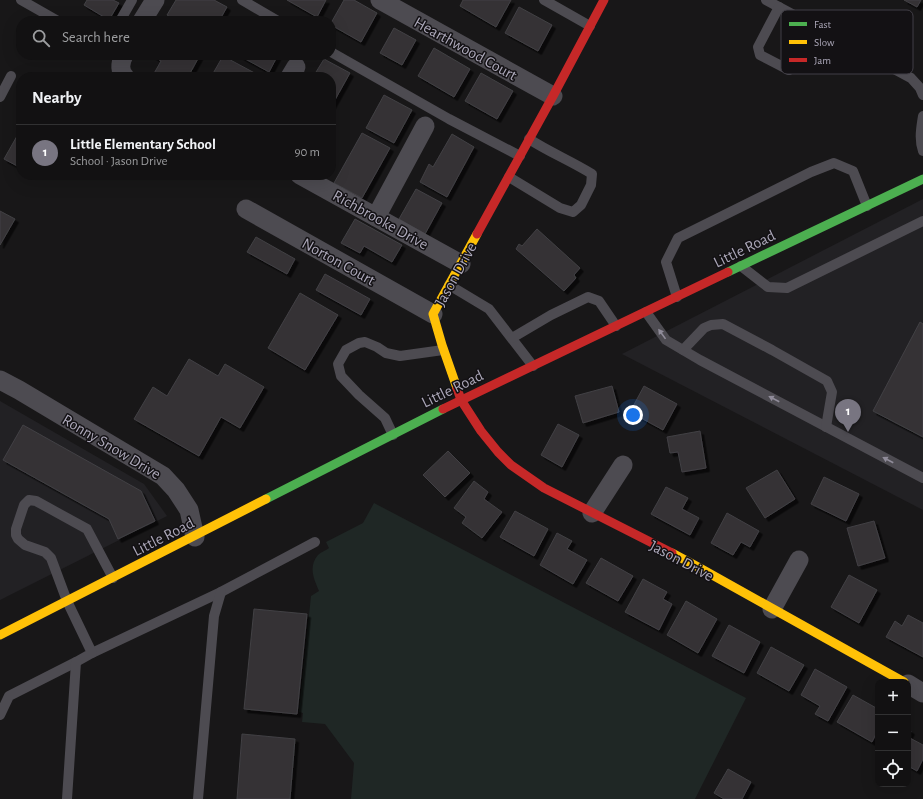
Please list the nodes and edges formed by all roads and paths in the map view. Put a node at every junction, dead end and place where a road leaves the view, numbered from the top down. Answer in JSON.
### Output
{"nodes":[{"id":1,"x":21,"y":0,"type":"edge"},
{"id":2,"x":132,"y":0,"type":"edge"},
{"id":3,"x":155,"y":0,"type":"edge"},
{"id":4,"x":242,"y":0,"type":"edge"},
{"id":5,"x":380,"y":0,"type":"edge"},
{"id":6,"x":544,"y":0,"type":"edge"},
{"id":7,"x":604,"y":0,"type":"edge"},
{"id":8,"x":766,"y":0,"type":"edge"},
{"id":9,"x":779,"y":7,"type":"junction"},
{"id":10,"x":785,"y":10,"type":"edge"},
{"id":11,"x":49,"y":16,"type":"edge"},
{"id":12,"x":123,"y":16,"type":"edge"},
{"id":13,"x":145,"y":16,"type":"edge"},
{"id":14,"x":269,"y":16,"type":"edge"},
{"id":15,"x":590,"y":26,"type":"junction"},
{"id":16,"x":336,"y":55,"type":"edge"},
{"id":17,"x":122,"y":60,"type":"edge"},
{"id":18,"x":781,"y":67,"type":"edge"},
{"id":19,"x":122,"y":72,"type":"edge"},
{"id":20,"x":904,"y":74,"type":"edge"},
{"id":21,"x":11,"y":76,"type":"dead end"},
{"id":22,"x":923,"y":95,"type":"edge"},
{"id":23,"x":553,"y":96,"type":"junction"},
{"id":24,"x":0,"y":97,"type":"edge"},
{"id":25,"x":923,"y":116,"type":"edge"},
{"id":26,"x":425,"y":126,"type":"dead end"},
{"id":27,"x":529,"y":139,"type":"junction"},
{"id":28,"x":923,"y":151,"type":"edge"},
{"id":29,"x":520,"y":156,"type":"junction"},
{"id":30,"x":509,"y":177,"type":"junction"},
{"id":31,"x":923,"y":179,"type":"edge"},
{"id":32,"x":309,"y":180,"type":"edge"},
{"id":33,"x":867,"y":206,"type":"junction"},
{"id":34,"x":246,"y":209,"type":"dead end"},
{"id":35,"x":376,"y":217,"type":"junction"},
{"id":36,"x":923,"y":221,"type":"edge"},
{"id":37,"x":461,"y":264,"type":"junction"},
{"id":38,"x":741,"y":266,"type":"junction"},
{"id":39,"x":449,"y":285,"type":"junction"},
{"id":40,"x":677,"y":297,"type":"junction"},
{"id":41,"x":646,"y":312,"type":"junction"},
{"id":42,"x":433,"y":314,"type":"junction"},
{"id":43,"x":616,"y":326,"type":"junction"},
{"id":44,"x":512,"y":338,"type":"junction"},
{"id":45,"x":444,"y":350,"type":"junction"},
{"id":46,"x":683,"y":350,"type":"junction"},
{"id":47,"x":533,"y":366,"type":"junction"},
{"id":48,"x":0,"y":380,"type":"edge"},
{"id":49,"x":461,"y":400,"type":"junction"},
{"id":50,"x":826,"y":427,"type":"junction"},
{"id":51,"x":393,"y":435,"type":"junction"},
{"id":52,"x":623,"y":465,"type":"dead end"},
{"id":53,"x":923,"y":478,"type":"edge"},
{"id":54,"x":592,"y":513,"type":"junction"},
{"id":55,"x":195,"y":537,"type":"junction"},
{"id":56,"x":315,"y":542,"type":"dead end"},
{"id":57,"x":800,"y":560,"type":"dead end"},
{"id":58,"x":113,"y":578,"type":"junction"},
{"id":59,"x":221,"y":592,"type":"junction"},
{"id":60,"x":67,"y":601,"type":"junction"},
{"id":61,"x":772,"y":609,"type":"junction"},
{"id":62,"x":0,"y":636,"type":"edge"},
{"id":63,"x":92,"y":653,"type":"junction"},
{"id":64,"x":76,"y":662,"type":"junction"},
{"id":65,"x":899,"y":679,"type":"edge"},
{"id":66,"x":911,"y":686,"type":"edge"},
{"id":67,"x":923,"y":693,"type":"edge"},
{"id":68,"x":0,"y":715,"type":"edge"},
{"id":69,"x":67,"y":799,"type":"edge"},
{"id":70,"x":198,"y":799,"type":"edge"}],
"edges":[{"from":1,"to":11,"type":"lane"},
{"from":2,"to":12,"type":"lane"},
{"from":3,"to":13,"type":"street"},
{"from":4,"to":14,"type":"lane"},
{"from":5,"to":23,"type":"street","name":"Hearthwood Court"},
{"from":6,"to":15,"type":"lane"},
{"from":7,"to":15,"type":"street","name":"Jason Drive"},
{"from":8,"to":9,"type":"lane"},
{"from":9,"to":10,"type":"lane"},
{"from":9,"to":18,"type":"lane"},
{"from":15,"to":23,"type":"street","name":"Jason Drive"},
{"from":16,"to":29,"type":"lane"},
{"from":17,"to":19,"type":"street"},
{"from":20,"to":22,"type":"lane"},
{"from":21,"to":24,"type":"lane"},
{"from":23,"to":27,"type":"street","name":"Jason Drive"},
{"from":25,"to":28,"type":"lane"},
{"from":26,"to":35,"type":"street"},
{"from":27,"to":29,"type":"street","name":"Jason Drive"},
{"from":27,"to":30,"type":"lane"},
{"from":29,"to":30,"type":"street","name":"Jason Drive"},
{"from":30,"to":37,"type":"street","name":"Jason Drive"},
{"from":31,"to":33,"type":"street","name":"Little Road"},
{"from":32,"to":35,"type":"street","name":"Richbrooke Drive"},
{"from":33,"to":38,"type":"street","name":"Little Road"},
{"from":33,"to":40,"type":"lane"},
{"from":34,"to":42,"type":"street","name":"Norton Court"},
{"from":35,"to":37,"type":"street","name":"Richbrooke Drive"},
{"from":36,"to":38,"type":"lane"},
{"from":37,"to":39,"type":"street","name":"Jason Drive"},
{"from":38,"to":40,"type":"street","name":"Little Road"},
{"from":39,"to":42,"type":"street","name":"Jason Drive"},
{"from":39,"to":44,"type":"lane"},
{"from":40,"to":41,"type":"street","name":"Little Road"},
{"from":41,"to":43,"type":"street","name":"Little Road"},
{"from":46,"to":41,"type":"lane","one_way":true},
{"from":42,"to":45,"type":"street","name":"Jason Drive"},
{"from":43,"to":44,"type":"lane"},
{"from":43,"to":47,"type":"street","name":"Little Road"},
{"from":44,"to":47,"type":"lane"},
{"from":45,"to":49,"type":"street","name":"Jason Drive"},
{"from":45,"to":51,"type":"lane"},
{"from":50,"to":46,"type":"lane","one_way":true},
{"from":46,"to":50,"type":"lane"},
{"from":47,"to":49,"type":"street","name":"Little Road"},
{"from":48,"to":55,"type":"street","name":"Ronny Snow Drive"},
{"from":49,"to":51,"type":"street","name":"Little Road"},
{"from":49,"to":54,"type":"street","name":"Jason Drive"},
{"from":53,"to":50,"type":"lane","one_way":true},
{"from":51,"to":55,"type":"street","name":"Little Road"},
{"from":52,"to":54,"type":"street"},
{"from":54,"to":61,"type":"street","name":"Jason Drive"},
{"from":55,"to":58,"type":"street","name":"Little Road"},
{"from":56,"to":59,"type":"lane"},
{"from":57,"to":61,"type":"street"},
{"from":58,"to":60,"type":"street","name":"Little Road"},
{"from":58,"to":60,"type":"lane"},
{"from":59,"to":63,"type":"lane"},
{"from":59,"to":70,"type":"lane"},
{"from":60,"to":62,"type":"street","name":"Little Road"},
{"from":60,"to":63,"type":"lane"},
{"from":61,"to":65,"type":"street","name":"Jason Drive"},
{"from":63,"to":64,"type":"lane"},
{"from":64,"to":68,"type":"lane"},
{"from":64,"to":69,"type":"lane"},
{"from":66,"to":67,"type":"street"}]}
